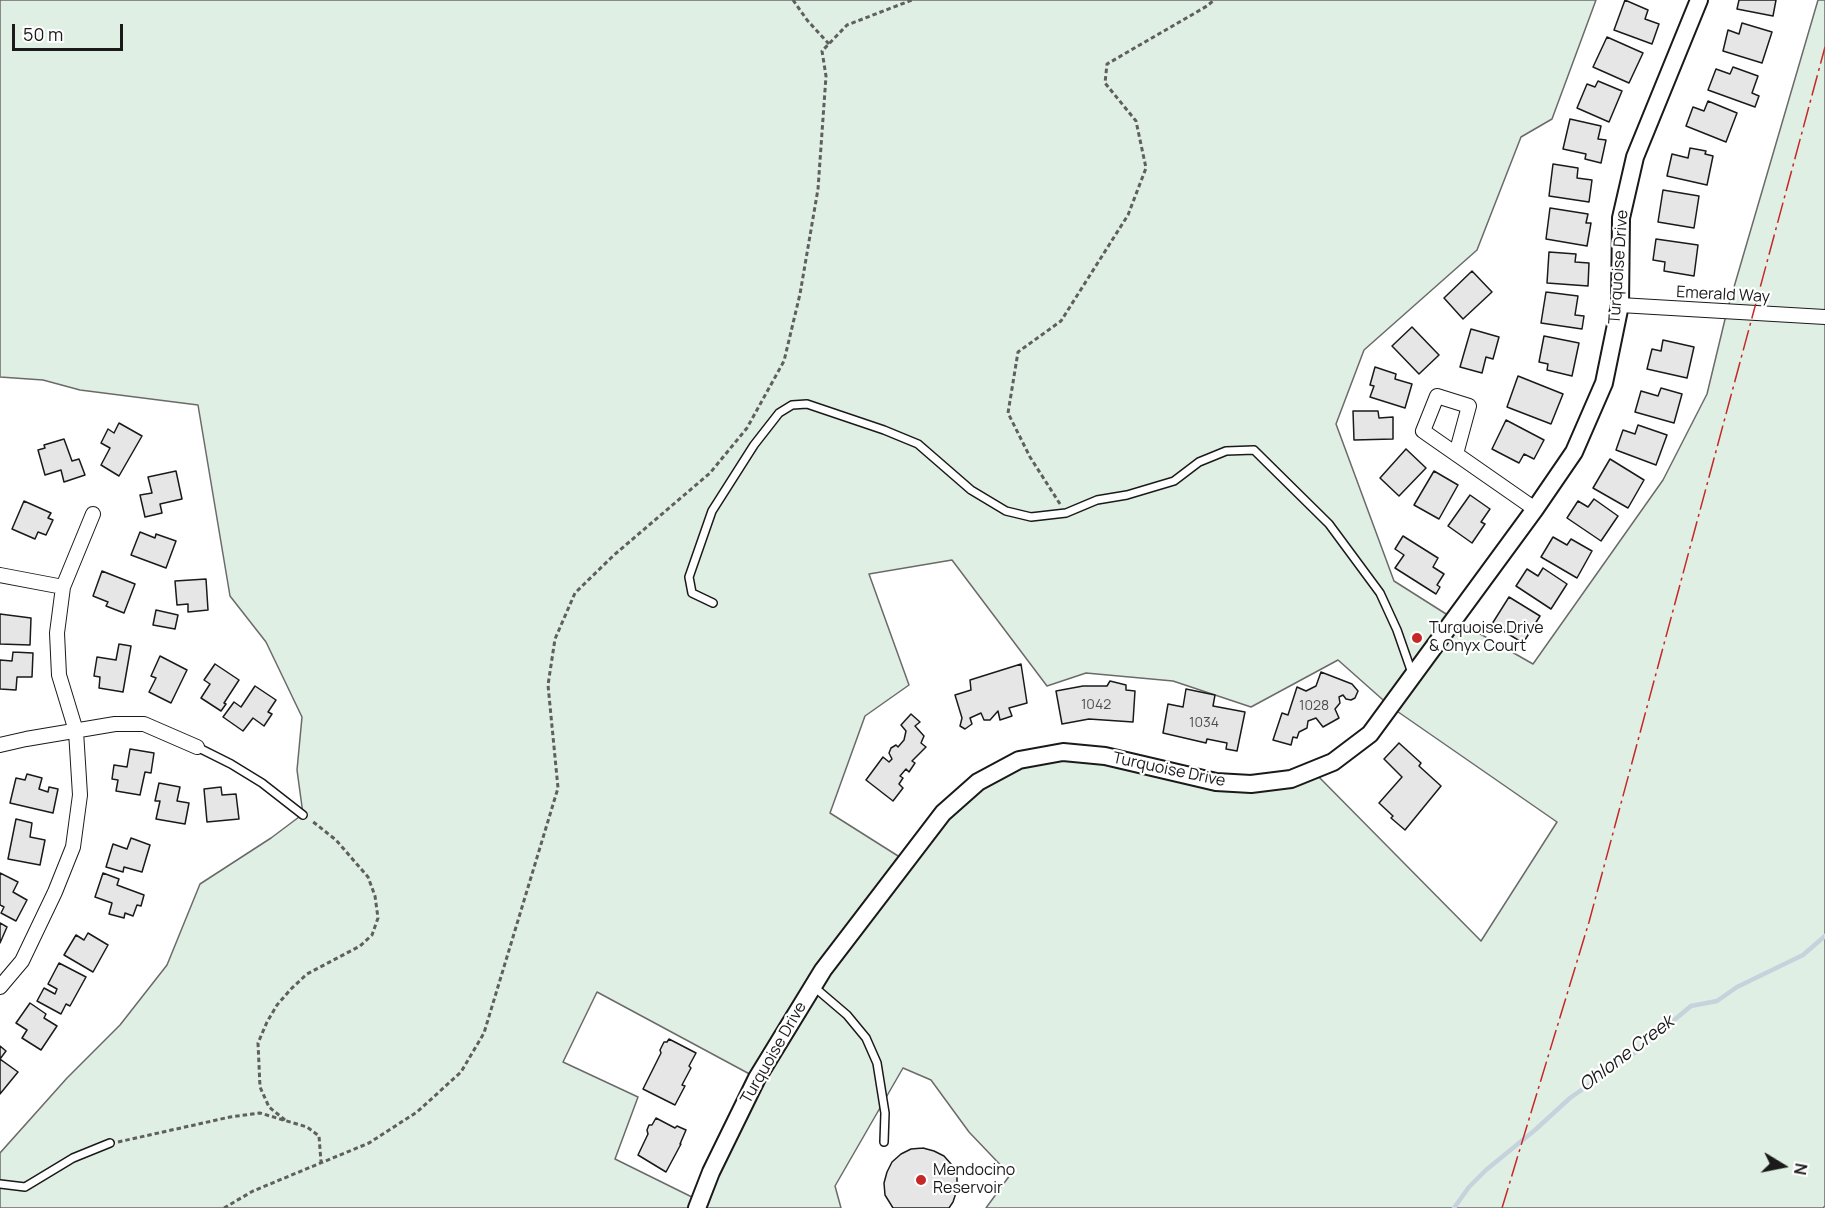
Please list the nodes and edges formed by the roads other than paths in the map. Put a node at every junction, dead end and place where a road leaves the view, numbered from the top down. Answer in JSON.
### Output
{"nodes":[{"id":1,"x":1699,"y":0,"type":"edge"},
{"id":2,"x":1620,"y":305,"type":"junction"},
{"id":3,"x":1825,"y":317,"type":"edge"},
{"id":4,"x":1456,"y":454,"type":"dead end"},
{"id":5,"x":1535,"y":509,"type":"junction"},
{"id":6,"x":93,"y":514,"type":"dead end"},
{"id":7,"x":0,"y":574,"type":"edge"},
{"id":8,"x":63,"y":587,"type":"junction"},
{"id":9,"x":713,"y":603,"type":"dead end"},
{"id":10,"x":1413,"y":675,"type":"junction"},
{"id":11,"x":76,"y":731,"type":"junction"},
{"id":12,"x":0,"y":745,"type":"edge"},
{"id":13,"x":197,"y":747,"type":"joint"},
{"id":14,"x":303,"y":814,"type":"road end"},
{"id":15,"x":813,"y":986,"type":"junction"},
{"id":16,"x":0,"y":987,"type":"edge"},
{"id":17,"x":884,"y":1142,"type":"dead end"},
{"id":18,"x":110,"y":1143,"type":"road end"},
{"id":19,"x":0,"y":1184,"type":"edge"},
{"id":20,"x":697,"y":1208,"type":"edge"}],
"edges":[{"from":1,"to":2,"type":"street","name":"Turquoise Drive"},
{"from":2,"to":3,"type":"street","name":"Emerald Way"},
{"from":2,"to":5,"type":"street","name":"Turquoise Drive"},
{"from":4,"to":5,"type":"street"},
{"from":5,"to":10,"type":"street","name":"Turquoise Drive"},
{"from":6,"to":8,"type":"street"},
{"from":7,"to":8,"type":"street"},
{"from":8,"to":11,"type":"street"},
{"from":9,"to":10,"type":"lane"},
{"from":10,"to":15,"type":"street","name":"Turquoise Drive"},
{"from":11,"to":12,"type":"street"},
{"from":11,"to":13,"type":"street"},
{"from":11,"to":16,"type":"street"},
{"from":13,"to":14,"type":"lane"},
{"from":15,"to":17,"type":"lane"},
{"from":15,"to":20,"type":"street","name":"Turquoise Drive"},
{"from":18,"to":19,"type":"lane"}]}
